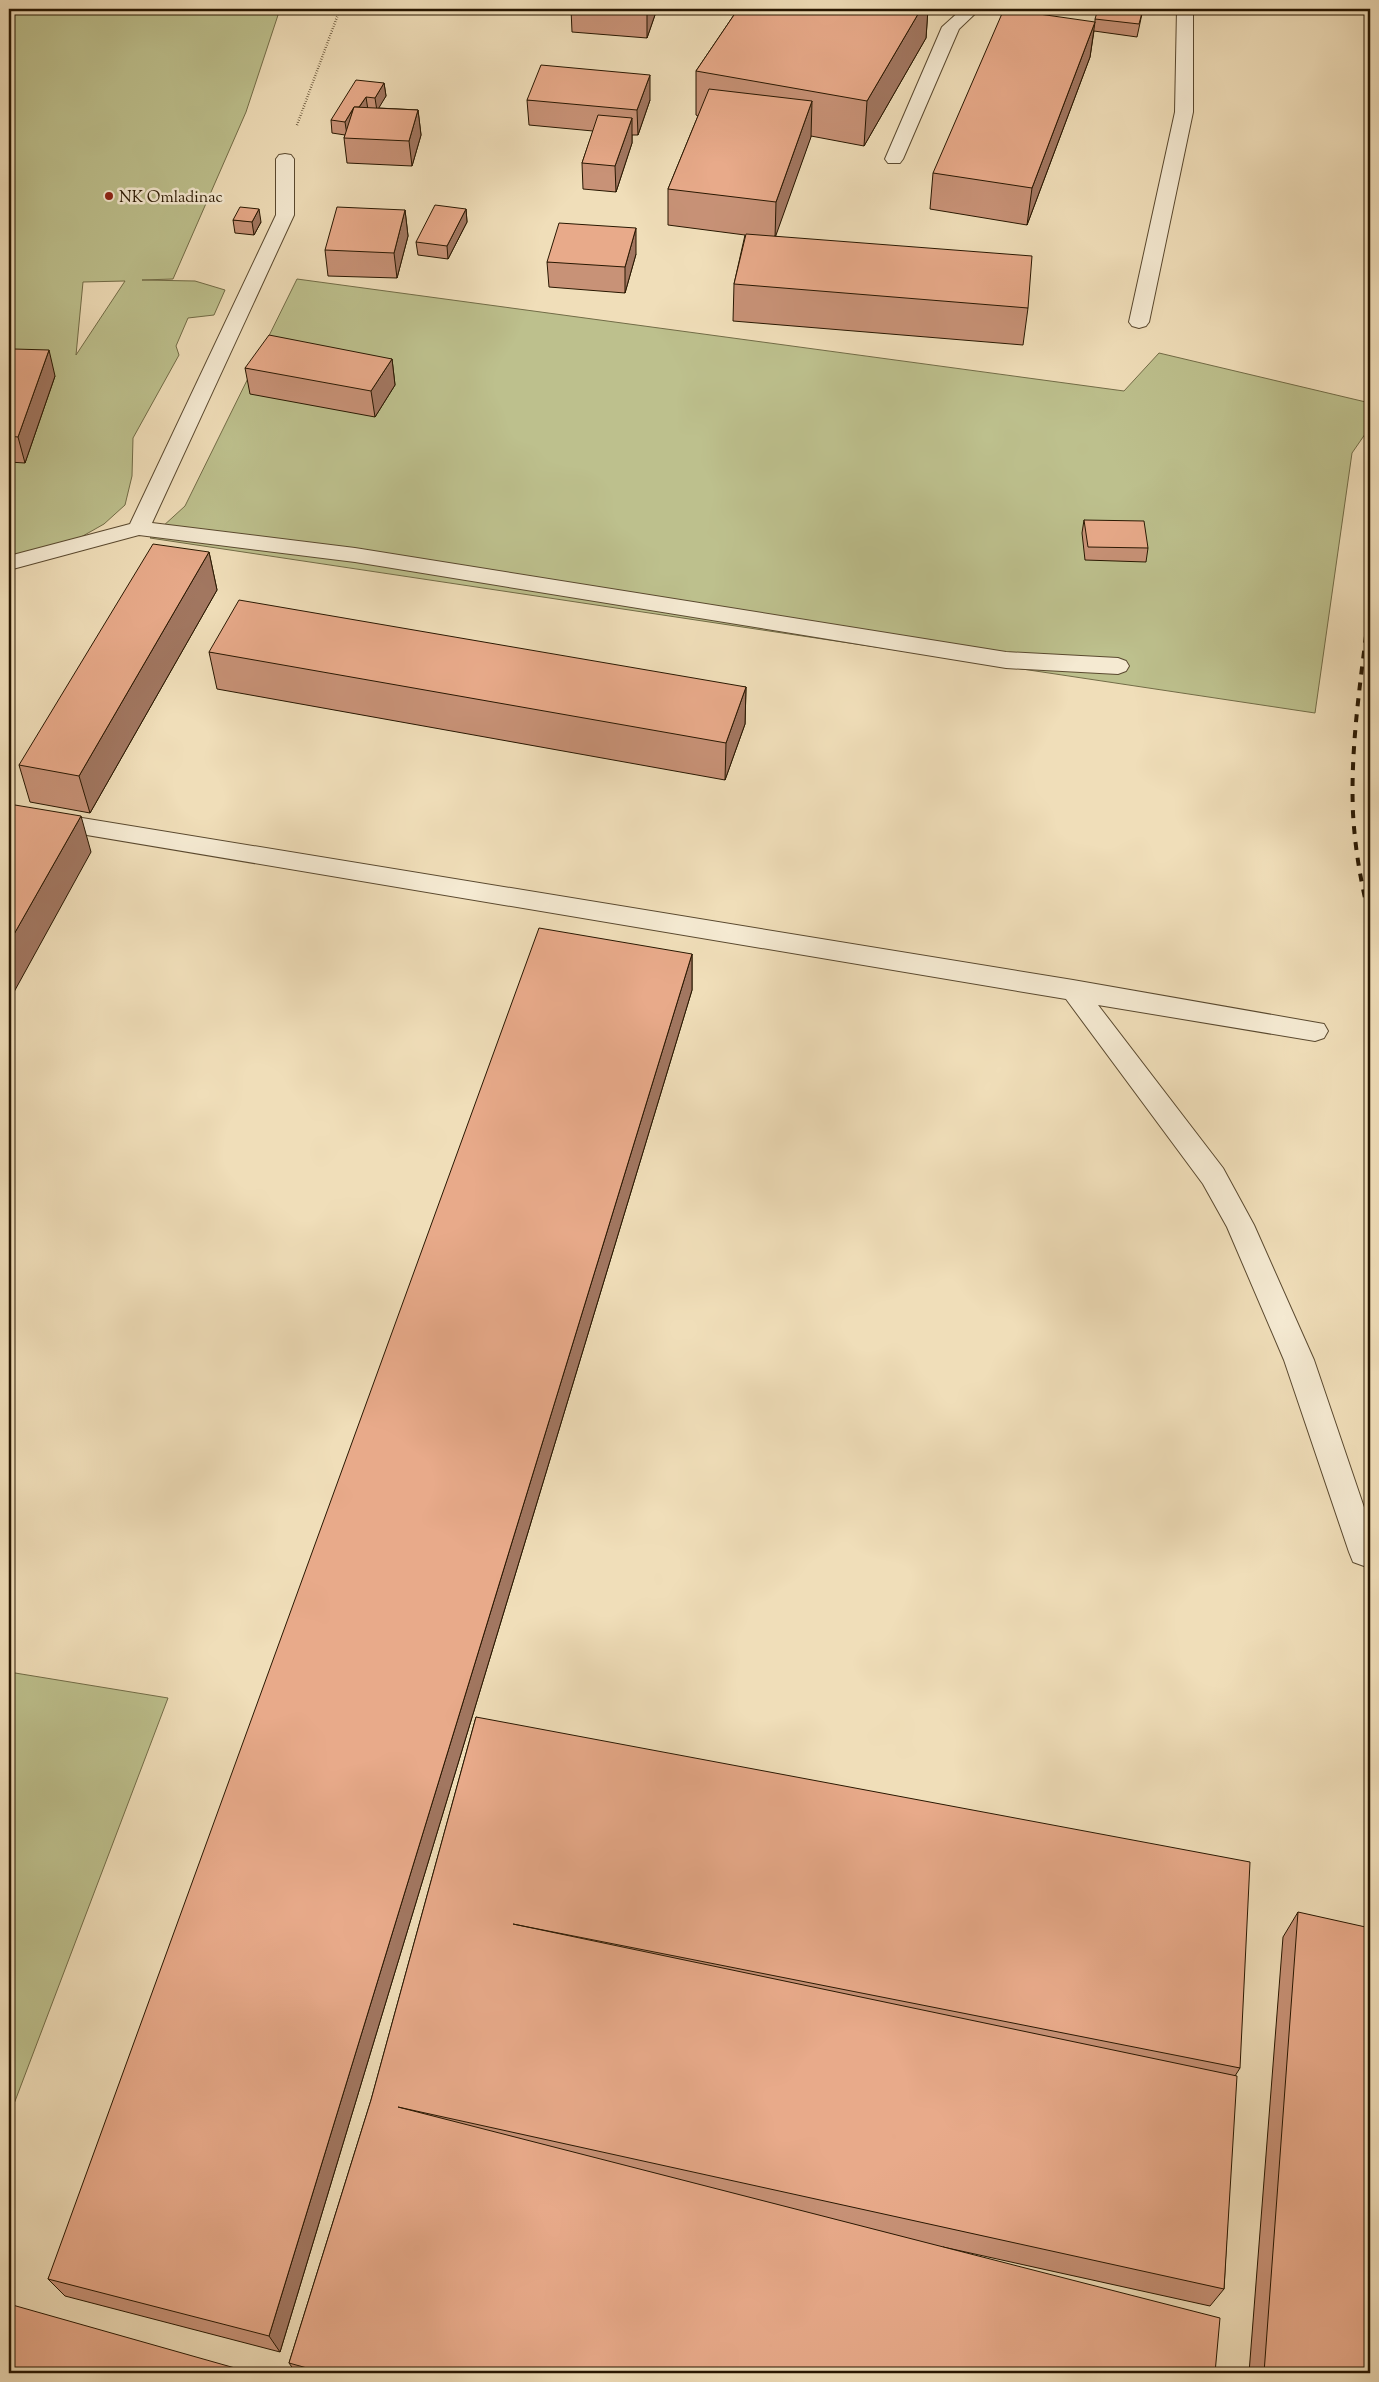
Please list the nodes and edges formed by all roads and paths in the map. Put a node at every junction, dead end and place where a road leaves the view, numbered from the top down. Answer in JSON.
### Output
{"nodes":[{"id":1,"x":340,"y":9,"type":"edge"},
{"id":2,"x":972,"y":9,"type":"edge"},
{"id":3,"x":1185,"y":9,"type":"edge"},
{"id":4,"x":285,"y":159,"type":"joint"},
{"id":5,"x":894,"y":159,"type":"dead end"},
{"id":6,"x":1139,"y":322,"type":"dead end"},
{"id":7,"x":139,"y":528,"type":"junction"},
{"id":8,"x":9,"y":564,"type":"edge"},
{"id":9,"x":1118,"y":666,"type":"dead end"},
{"id":10,"x":9,"y":814,"type":"edge"},
{"id":11,"x":1073,"y":990,"type":"junction"},
{"id":12,"x":1315,"y":1030,"type":"dead end"},
{"id":13,"x":1364,"y":1552,"type":"dead end"}],
"edges":[{"from":1,"to":4,"type":"path"},
{"from":2,"to":5,"type":"lane"},
{"from":3,"to":6,"type":"lane"},
{"from":4,"to":7,"type":"lane"},
{"from":7,"to":8,"type":"lane"},
{"from":7,"to":9,"type":"lane"},
{"from":10,"to":11,"type":"lane"},
{"from":11,"to":12,"type":"lane"},
{"from":11,"to":13,"type":"lane"}]}
